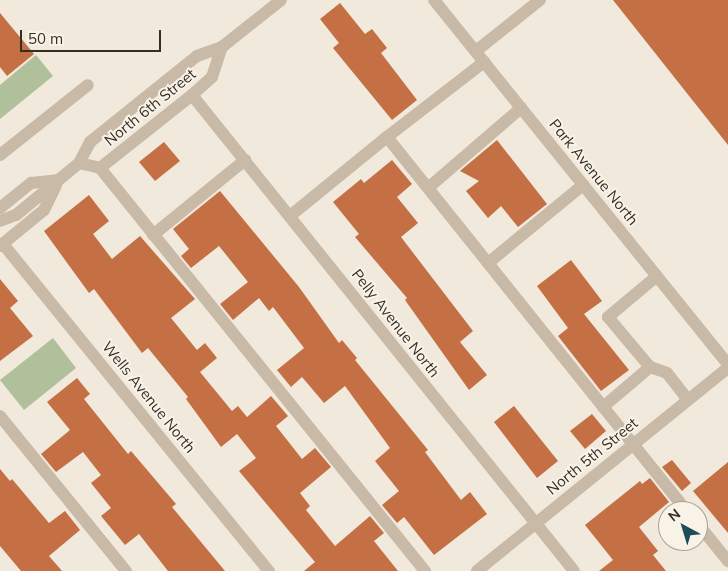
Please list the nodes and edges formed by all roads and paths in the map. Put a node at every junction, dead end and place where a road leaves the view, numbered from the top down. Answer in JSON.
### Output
{"nodes":[{"id":1,"x":281,"y":0,"type":"edge"},
{"id":2,"x":434,"y":0,"type":"edge"},
{"id":3,"x":540,"y":0,"type":"edge"},
{"id":4,"x":222,"y":47,"type":"junction"},
{"id":5,"x":476,"y":51,"type":"junction"},
{"id":6,"x":484,"y":62,"type":"junction"},
{"id":7,"x":88,"y":85,"type":"dead end"},
{"id":8,"x":192,"y":95,"type":"junction"},
{"id":9,"x":521,"y":108,"type":"junction"},
{"id":10,"x":387,"y":137,"type":"junction"},
{"id":11,"x":0,"y":155,"type":"edge"},
{"id":12,"x":245,"y":160,"type":"junction"},
{"id":13,"x":79,"y":163,"type":"junction"},
{"id":14,"x":100,"y":168,"type":"junction"},
{"id":15,"x":58,"y":180,"type":"junction"},
{"id":16,"x":583,"y":184,"type":"junction"},
{"id":17,"x":428,"y":188,"type":"junction"},
{"id":18,"x":0,"y":208,"type":"edge"},
{"id":19,"x":290,"y":216,"type":"junction"},
{"id":20,"x":0,"y":221,"type":"edge"},
{"id":21,"x":153,"y":235,"type":"junction"},
{"id":22,"x":1,"y":245,"type":"edge"},
{"id":23,"x":488,"y":263,"type":"junction"},
{"id":24,"x":657,"y":276,"type":"junction"},
{"id":25,"x":728,"y":366,"type":"edge"},
{"id":26,"x":650,"y":368,"type":"junction"},
{"id":27,"x":688,"y":400,"type":"junction"},
{"id":28,"x":603,"y":407,"type":"junction"},
{"id":29,"x":0,"y":416,"type":"edge"},
{"id":30,"x":633,"y":444,"type":"junction"},
{"id":31,"x":679,"y":501,"type":"edge"},
{"id":32,"x":534,"y":524,"type":"junction"},
{"id":33,"x":708,"y":536,"type":"edge"},
{"id":34,"x":728,"y":561,"type":"edge"},
{"id":35,"x":126,"y":571,"type":"edge"},
{"id":36,"x":269,"y":571,"type":"edge"},
{"id":37,"x":425,"y":571,"type":"edge"},
{"id":38,"x":477,"y":571,"type":"edge"},
{"id":39,"x":574,"y":571,"type":"edge"}],
"edges":[{"from":1,"to":4,"type":"street","name":"North 6th Street"},
{"from":2,"to":5,"type":"street","name":"Park Avenue North"},
{"from":3,"to":5,"type":"street"},
{"from":4,"to":8,"type":"street","name":"North 6th Street"},
{"from":4,"to":13,"type":"street","name":"North 6th Street"},
{"from":5,"to":6,"type":"street","name":"Park Avenue North"},
{"from":6,"to":9,"type":"street","name":"Park Avenue North"},
{"from":6,"to":10,"type":"street"},
{"from":7,"to":11,"type":"street"},
{"from":8,"to":12,"type":"street","name":"Pelly Avenue North"},
{"from":8,"to":14,"type":"street","name":"North 6th Street"},
{"from":9,"to":16,"type":"street","name":"Park Avenue North"},
{"from":9,"to":17,"type":"street"},
{"from":10,"to":17,"type":"street"},
{"from":10,"to":19,"type":"street"},
{"from":12,"to":19,"type":"street","name":"Pelly Avenue North"},
{"from":12,"to":21,"type":"street"},
{"from":13,"to":14,"type":"street"},
{"from":13,"to":15,"type":"street","name":"North 6th Street"},
{"from":14,"to":21,"type":"street"},
{"from":15,"to":18,"type":"street"},
{"from":15,"to":20,"type":"street"},
{"from":15,"to":22,"type":"street","name":"North 6th Street"},
{"from":16,"to":23,"type":"street"},
{"from":16,"to":24,"type":"street","name":"Park Avenue North"},
{"from":17,"to":23,"type":"street"},
{"from":19,"to":32,"type":"street","name":"Pelly Avenue North"},
{"from":21,"to":37,"type":"street"},
{"from":22,"to":36,"type":"street","name":"Wells Avenue North"},
{"from":23,"to":28,"type":"street"},
{"from":24,"to":25,"type":"street","name":"Park Avenue North"},
{"from":24,"to":26,"type":"street"},
{"from":25,"to":27,"type":"street","name":"North 5th Street"},
{"from":26,"to":27,"type":"street"},
{"from":26,"to":28,"type":"street"},
{"from":27,"to":30,"type":"street","name":"North 5th Street"},
{"from":28,"to":30,"type":"street"},
{"from":29,"to":35,"type":"street"},
{"from":30,"to":31,"type":"street"},
{"from":30,"to":32,"type":"street","name":"North 5th Street"},
{"from":32,"to":38,"type":"street","name":"North 5th Street"},
{"from":32,"to":39,"type":"street","name":"Pelly Avenue North"},
{"from":33,"to":34,"type":"street"}]}
